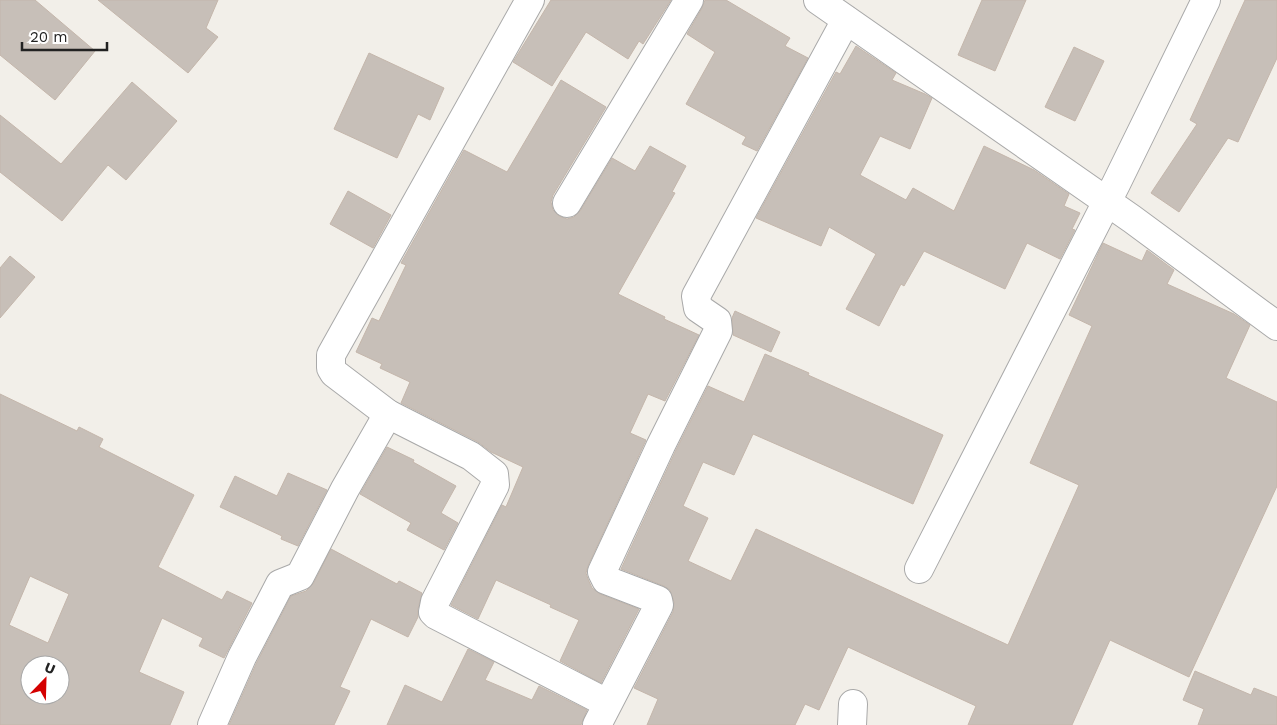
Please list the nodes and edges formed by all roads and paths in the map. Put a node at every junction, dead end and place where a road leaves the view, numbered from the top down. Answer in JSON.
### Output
{"nodes":[{"id":1,"x":530,"y":0,"type":"edge"},
{"id":2,"x":689,"y":0,"type":"edge"},
{"id":3,"x":818,"y":0,"type":"edge"},
{"id":4,"x":1206,"y":0,"type":"edge"},
{"id":5,"x":846,"y":20,"type":"junction"},
{"id":6,"x":1106,"y":202,"type":"junction"},
{"id":7,"x":568,"y":203,"type":"dead end"},
{"id":8,"x":1277,"y":326,"type":"edge"},
{"id":9,"x":388,"y":414,"type":"junction"},
{"id":10,"x":920,"y":569,"type":"dead end"},
{"id":11,"x":602,"y":714,"type":"edge"},
{"id":12,"x":212,"y":725,"type":"edge"}],
"edges":[{"from":1,"to":9,"type":"street"},
{"from":2,"to":7,"type":"street"},
{"from":3,"to":5,"type":"street"},
{"from":4,"to":6,"type":"street"},
{"from":5,"to":6,"type":"street"},
{"from":5,"to":11,"type":"street"},
{"from":6,"to":8,"type":"street"},
{"from":6,"to":10,"type":"street"},
{"from":9,"to":11,"type":"street"},
{"from":9,"to":12,"type":"street"}]}
